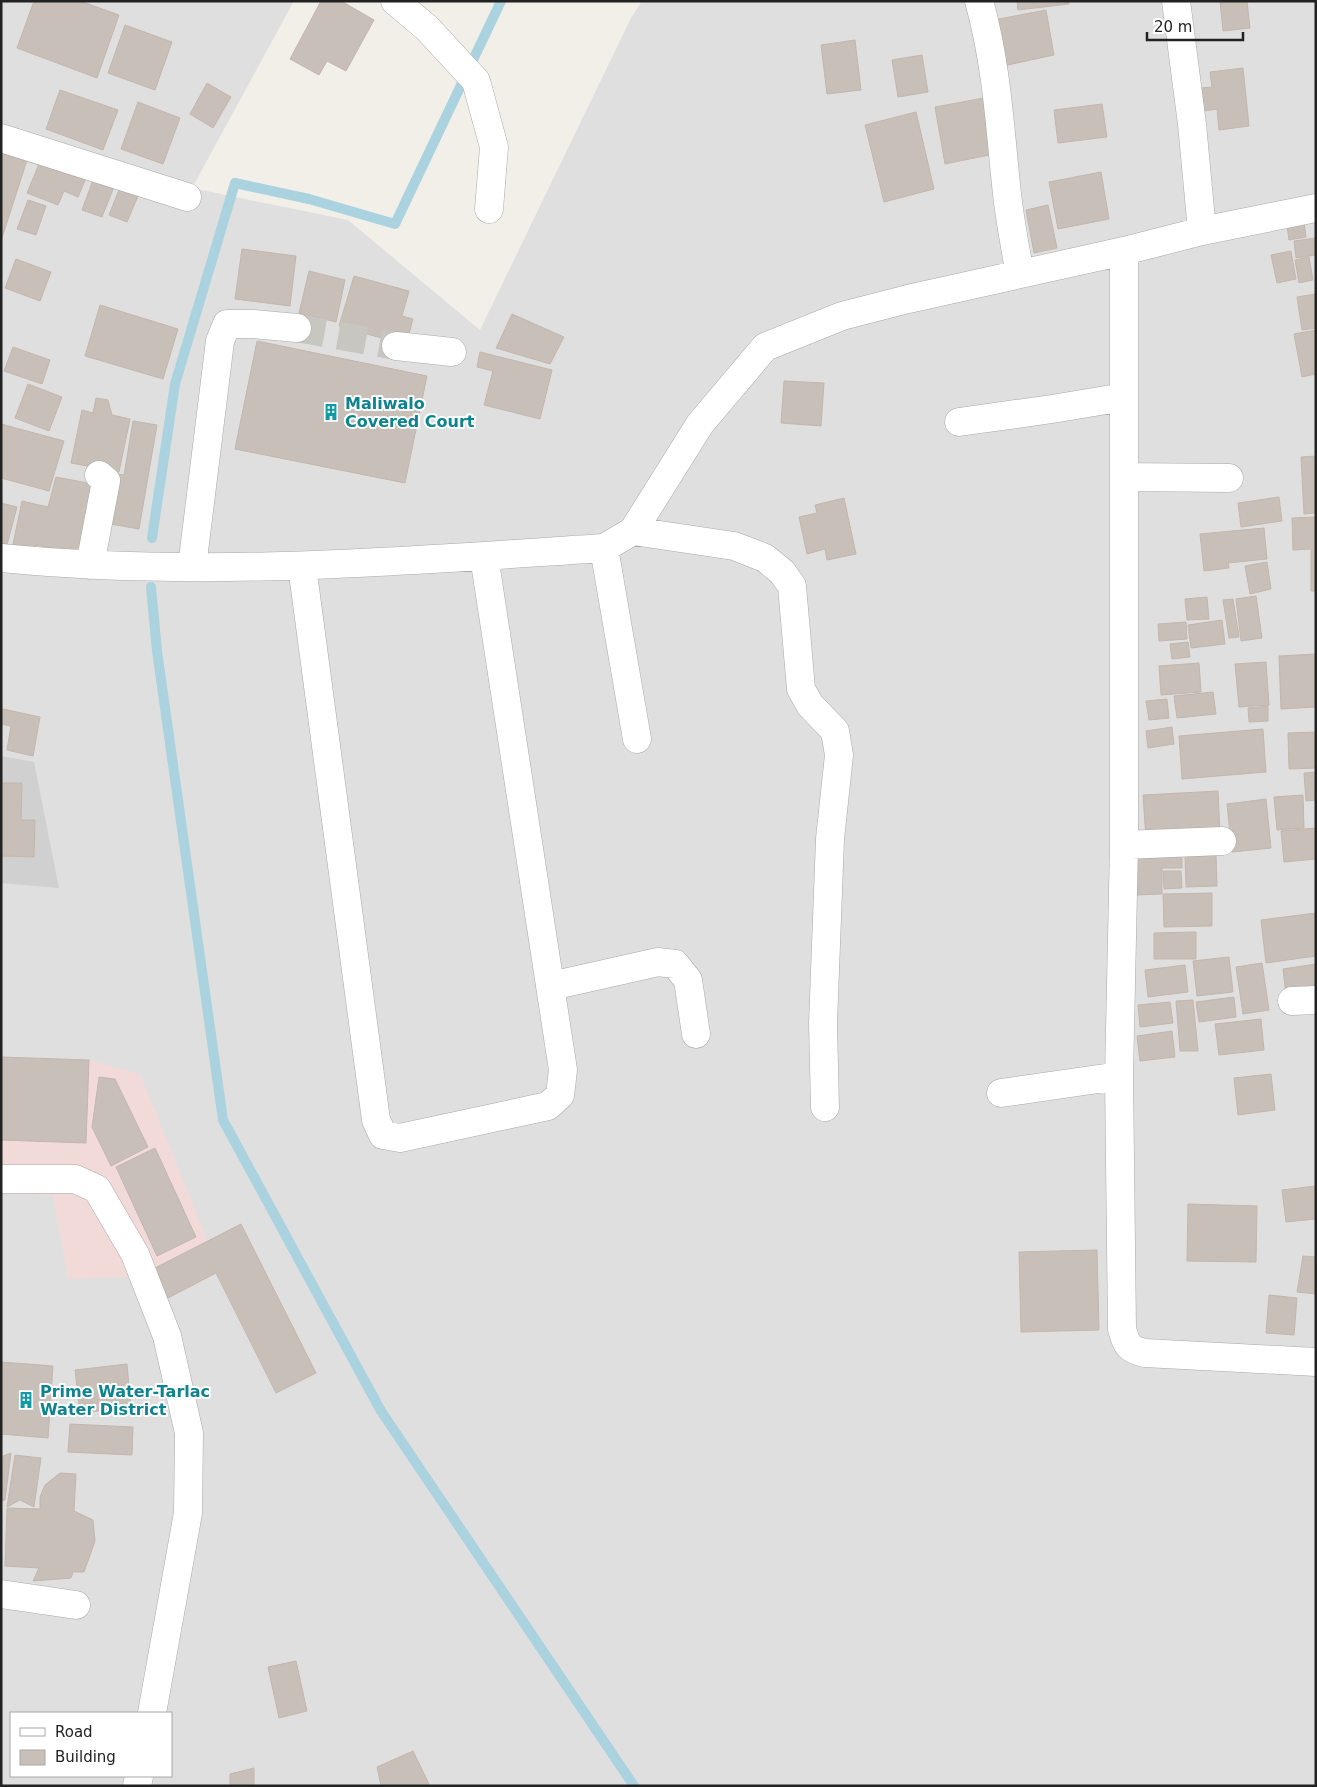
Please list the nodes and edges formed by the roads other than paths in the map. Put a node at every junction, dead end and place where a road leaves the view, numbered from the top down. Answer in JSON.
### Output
{"nodes":[{"id":1,"x":395,"y":1,"type":"edge"},
{"id":2,"x":979,"y":1,"type":"edge"},
{"id":3,"x":1176,"y":1,"type":"edge"},
{"id":4,"x":1,"y":138,"type":"edge"},
{"id":5,"x":186,"y":197,"type":"dead end"},
{"id":6,"x":1316,"y":208,"type":"edge"},
{"id":7,"x":489,"y":209,"type":"dead end"},
{"id":8,"x":1202,"y":231,"type":"junction"},
{"id":9,"x":1124,"y":252,"type":"junction"},
{"id":10,"x":1020,"y":274,"type":"junction"},
{"id":11,"x":297,"y":328,"type":"tunnel mouth"},
{"id":12,"x":396,"y":346,"type":"tunnel mouth"},
{"id":13,"x":452,"y":352,"type":"dead end"},
{"id":14,"x":1124,"y":397,"type":"junction"},
{"id":15,"x":959,"y":422,"type":"dead end"},
{"id":16,"x":99,"y":476,"type":"dead end"},
{"id":17,"x":1124,"y":478,"type":"junction"},
{"id":18,"x":1229,"y":478,"type":"dead end"},
{"id":19,"x":633,"y":531,"type":"junction"},
{"id":20,"x":604,"y":548,"type":"junction"},
{"id":21,"x":484,"y":556,"type":"junction"},
{"id":22,"x":1,"y":558,"type":"edge"},
{"id":23,"x":90,"y":565,"type":"junction"},
{"id":24,"x":302,"y":566,"type":"junction"},
{"id":25,"x":192,"y":567,"type":"junction"},
{"id":26,"x":637,"y":739,"type":"dead end"},
{"id":27,"x":1222,"y":841,"type":"dead end"},
{"id":28,"x":1124,"y":845,"type":"junction"},
{"id":29,"x":551,"y":986,"type":"junction"},
{"id":30,"x":696,"y":1034,"type":"dead end"},
{"id":31,"x":1119,"y":1076,"type":"junction"},
{"id":32,"x":1001,"y":1094,"type":"dead end"},
{"id":33,"x":824,"y":1108,"type":"dead end"},
{"id":34,"x":1,"y":1180,"type":"edge"},
{"id":35,"x":1316,"y":1362,"type":"edge"},
{"id":36,"x":1,"y":1594,"type":"edge"},
{"id":37,"x":76,"y":1605,"type":"dead end"},
{"id":38,"x":152,"y":1712,"type":"edge"}],
"edges":[{"from":1,"to":7,"type":"street"},
{"from":2,"to":10,"type":"street"},
{"from":3,"to":8,"type":"street"},
{"from":4,"to":5,"type":"street"},
{"from":6,"to":8,"type":"street"},
{"from":8,"to":9,"type":"street"},
{"from":9,"to":10,"type":"street"},
{"from":9,"to":14,"type":"street"},
{"from":10,"to":19,"type":"street"},
{"from":11,"to":25,"type":"street"},
{"from":12,"to":13,"type":"street"},
{"from":14,"to":15,"type":"street"},
{"from":14,"to":17,"type":"street"},
{"from":16,"to":23,"type":"street"},
{"from":17,"to":18,"type":"street"},
{"from":17,"to":28,"type":"street"},
{"from":19,"to":20,"type":"street"},
{"from":19,"to":33,"type":"street"},
{"from":20,"to":21,"type":"street"},
{"from":20,"to":26,"type":"street"},
{"from":21,"to":24,"type":"street"},
{"from":21,"to":29,"type":"street"},
{"from":22,"to":23,"type":"street"},
{"from":23,"to":25,"type":"street"},
{"from":24,"to":25,"type":"street"},
{"from":24,"to":29,"type":"street"},
{"from":27,"to":28,"type":"street"},
{"from":28,"to":31,"type":"street"},
{"from":29,"to":30,"type":"street"},
{"from":31,"to":32,"type":"street"},
{"from":31,"to":35,"type":"street"},
{"from":34,"to":38,"type":"street"},
{"from":36,"to":37,"type":"street"}]}
